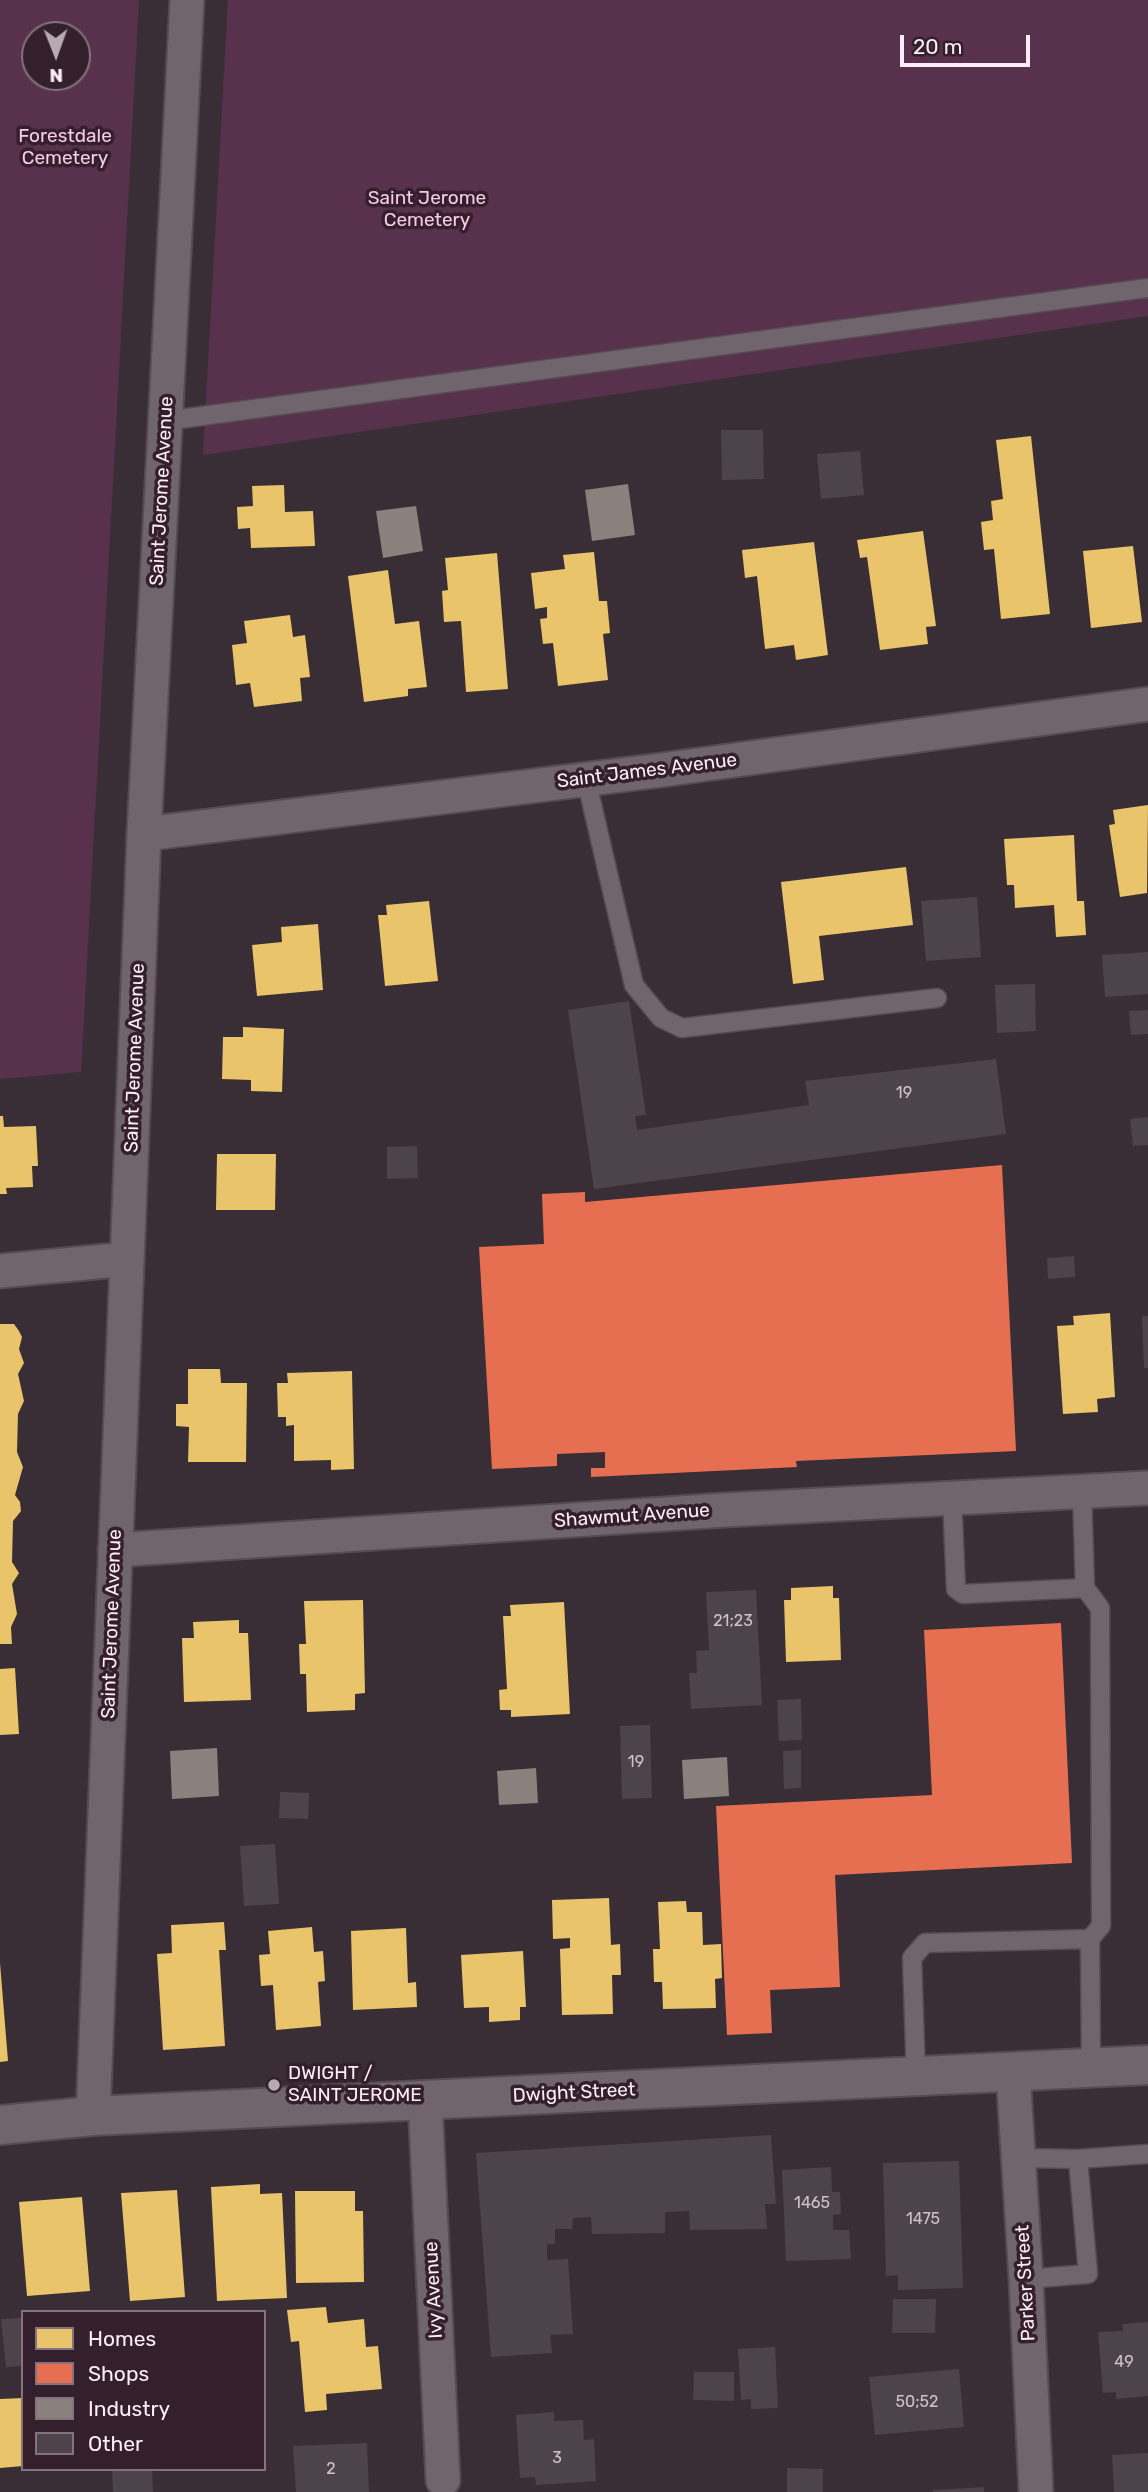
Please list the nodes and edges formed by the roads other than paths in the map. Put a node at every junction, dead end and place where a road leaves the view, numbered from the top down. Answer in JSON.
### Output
{"nodes":[{"id":1,"x":187,"y":0,"type":"edge"},
{"id":2,"x":1148,"y":288,"type":"edge"},
{"id":3,"x":165,"y":421,"type":"junction"},
{"id":4,"x":1148,"y":704,"type":"edge"},
{"id":5,"x":586,"y":779,"type":"junction"},
{"id":6,"x":144,"y":834,"type":"junction"},
{"id":7,"x":937,"y":998,"type":"dead end"},
{"id":8,"x":127,"y":1259,"type":"junction"},
{"id":9,"x":0,"y":1271,"type":"edge"},
{"id":10,"x":1148,"y":1488,"type":"edge"},
{"id":11,"x":1082,"y":1491,"type":"junction"},
{"id":12,"x":952,"y":1498,"type":"junction"},
{"id":13,"x":115,"y":1550,"type":"junction"},
{"id":14,"x":1085,"y":1588,"type":"junction"},
{"id":15,"x":1090,"y":1939,"type":"junction"},
{"id":16,"x":1148,"y":2065,"type":"edge"},
{"id":17,"x":1091,"y":2068,"type":"junction"},
{"id":18,"x":1013,"y":2073,"type":"junction"},
{"id":19,"x":916,"y":2077,"type":"junction"},
{"id":20,"x":425,"y":2100,"type":"junction"},
{"id":21,"x":93,"y":2116,"type":"junction"},
{"id":22,"x":0,"y":2125,"type":"edge"},
{"id":23,"x":1148,"y":2154,"type":"edge"},
{"id":24,"x":1019,"y":2158,"type":"junction"},
{"id":25,"x":1077,"y":2159,"type":"junction"},
{"id":26,"x":1026,"y":2278,"type":"junction"},
{"id":27,"x":443,"y":2480,"type":"dead end"},
{"id":28,"x":1036,"y":2492,"type":"edge"}],
"edges":[{"from":1,"to":3,"type":"street","name":"Saint Jerome Avenue"},
{"from":2,"to":3,"type":"lane"},
{"from":3,"to":6,"type":"street","name":"Saint Jerome Avenue"},
{"from":4,"to":5,"type":"street","name":"Saint James Avenue"},
{"from":5,"to":6,"type":"street","name":"Saint James Avenue"},
{"from":5,"to":7,"type":"lane"},
{"from":6,"to":8,"type":"street","name":"Saint Jerome Avenue"},
{"from":8,"to":9,"type":"street"},
{"from":8,"to":13,"type":"street","name":"Saint Jerome Avenue"},
{"from":10,"to":11,"type":"street","name":"Shawmut Avenue"},
{"from":11,"to":12,"type":"street","name":"Shawmut Avenue"},
{"from":11,"to":14,"type":"lane"},
{"from":12,"to":13,"type":"street","name":"Shawmut Avenue"},
{"from":12,"to":14,"type":"lane"},
{"from":13,"to":21,"type":"street","name":"Saint Jerome Avenue"},
{"from":14,"to":15,"type":"lane"},
{"from":15,"to":17,"type":"lane"},
{"from":15,"to":19,"type":"lane"},
{"from":16,"to":17,"type":"main road","name":"Dwight Street"},
{"from":17,"to":18,"type":"main road","name":"Dwight Street"},
{"from":18,"to":19,"type":"main road","name":"Dwight Street"},
{"from":18,"to":24,"type":"street","name":"Parker Street"},
{"from":19,"to":20,"type":"main road","name":"Dwight Street"},
{"from":20,"to":21,"type":"main road","name":"Dwight Street"},
{"from":20,"to":27,"type":"street","name":"Ivy Avenue"},
{"from":21,"to":22,"type":"main road","name":"Dwight Street"},
{"from":23,"to":25,"type":"lane"},
{"from":24,"to":25,"type":"lane"},
{"from":24,"to":26,"type":"street","name":"Parker Street"},
{"from":25,"to":26,"type":"lane"},
{"from":26,"to":28,"type":"street","name":"Parker Street"}]}
